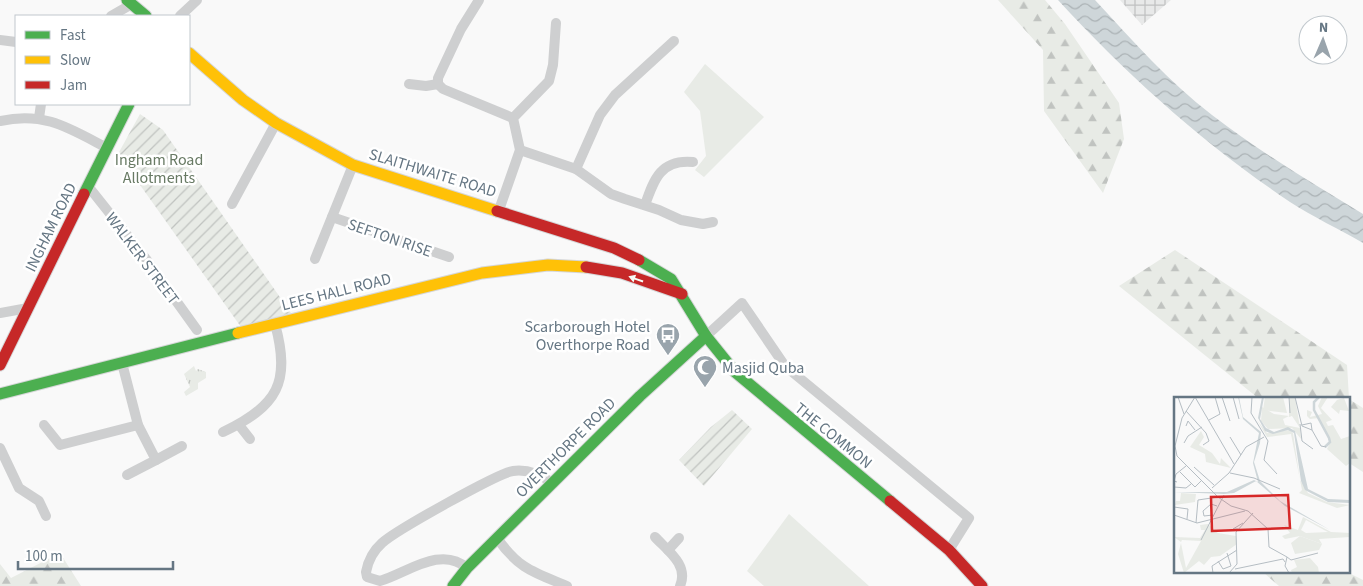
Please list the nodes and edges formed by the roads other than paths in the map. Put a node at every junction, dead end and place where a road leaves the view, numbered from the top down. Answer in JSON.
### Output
{"nodes":[{"id":1,"x":197,"y":0,"type":"edge"},
{"id":2,"x":479,"y":0,"type":"edge"},
{"id":3,"x":129,"y":2,"type":"edge"},
{"id":4,"x":112,"y":15,"type":"edge"},
{"id":5,"x":145,"y":15,"type":"edge"},
{"id":6,"x":181,"y":15,"type":"edge"},
{"id":7,"x":556,"y":23,"type":"dead end"},
{"id":8,"x":0,"y":40,"type":"edge"},
{"id":9,"x":674,"y":41,"type":"dead end"},
{"id":10,"x":15,"y":42,"type":"edge"},
{"id":11,"x":190,"y":54,"type":"edge"},
{"id":12,"x":409,"y":84,"type":"dead end"},
{"id":13,"x":438,"y":84,"type":"junction"},
{"id":14,"x":41,"y":105,"type":"edge"},
{"id":15,"x":128,"y":105,"type":"edge"},
{"id":16,"x":39,"y":118,"type":"junction"},
{"id":17,"x":513,"y":118,"type":"junction"},
{"id":18,"x":0,"y":121,"type":"edge"},
{"id":19,"x":276,"y":123,"type":"junction"},
{"id":20,"x":107,"y":148,"type":"junction"},
{"id":21,"x":520,"y":150,"type":"junction"},
{"id":22,"x":693,"y":162,"type":"dead end"},
{"id":23,"x":353,"y":165,"type":"junction"},
{"id":24,"x":576,"y":169,"type":"junction"},
{"id":25,"x":88,"y":186,"type":"junction"},
{"id":26,"x":232,"y":204,"type":"dead end"},
{"id":27,"x":645,"y":205,"type":"junction"},
{"id":28,"x":499,"y":210,"type":"junction"},
{"id":29,"x":332,"y":217,"type":"junction"},
{"id":30,"x":713,"y":222,"type":"dead end"},
{"id":31,"x":449,"y":256,"type":"dead end"},
{"id":32,"x":315,"y":259,"type":"dead end"},
{"id":33,"x":682,"y":294,"type":"junction"},
{"id":34,"x":28,"y":308,"type":"junction"},
{"id":35,"x":0,"y":312,"type":"edge"},
{"id":36,"x":274,"y":324,"type":"junction"},
{"id":37,"x":197,"y":330,"type":"dead end"},
{"id":38,"x":706,"y":336,"type":"junction"},
{"id":39,"x":122,"y":363,"type":"junction"},
{"id":40,"x":0,"y":365,"type":"edge"},
{"id":41,"x":0,"y":394,"type":"edge"},
{"id":42,"x":44,"y":425,"type":"dead end"},
{"id":43,"x":138,"y":425,"type":"junction"},
{"id":44,"x":239,"y":425,"type":"junction"},
{"id":45,"x":223,"y":432,"type":"dead end"},
{"id":46,"x":250,"y":439,"type":"dead end"},
{"id":47,"x":182,"y":446,"type":"dead end"},
{"id":48,"x":0,"y":448,"type":"edge"},
{"id":49,"x":156,"y":460,"type":"junction"},
{"id":50,"x":127,"y":475,"type":"dead end"},
{"id":51,"x":552,"y":483,"type":"junction"},
{"id":52,"x":46,"y":516,"type":"dead end"},
{"id":53,"x":655,"y":537,"type":"dead end"},
{"id":54,"x":498,"y":538,"type":"junction"},
{"id":55,"x":679,"y":538,"type":"dead end"},
{"id":56,"x":668,"y":550,"type":"junction"},
{"id":57,"x":949,"y":550,"type":"junction"},
{"id":58,"x":467,"y":568,"type":"junction"},
{"id":59,"x":453,"y":586,"type":"edge"},
{"id":60,"x":567,"y":586,"type":"edge"},
{"id":61,"x":680,"y":586,"type":"edge"},
{"id":62,"x":982,"y":586,"type":"edge"}],
"edges":[{"from":1,"to":6,"type":"street"},
{"from":2,"to":13,"type":"street"},
{"from":3,"to":4,"type":"street"},
{"from":3,"to":5,"type":"street"},
{"from":7,"to":17,"type":"street"},
{"from":8,"to":10,"type":"street"},
{"from":9,"to":24,"type":"street"},
{"from":11,"to":19,"type":"street","name":"SLAITHWAITE ROAD"},
{"from":12,"to":13,"type":"street"},
{"from":13,"to":17,"type":"street"},
{"from":14,"to":16,"type":"street"},
{"from":15,"to":20,"type":"street","name":"INGHAM ROAD"},
{"from":16,"to":18,"type":"street"},
{"from":16,"to":20,"type":"street"},
{"from":17,"to":21,"type":"street"},
{"from":19,"to":23,"type":"street","name":"SLAITHWAITE ROAD"},
{"from":19,"to":26,"type":"street"},
{"from":20,"to":25,"type":"street","name":"INGHAM ROAD"},
{"from":21,"to":24,"type":"street"},
{"from":21,"to":28,"type":"street"},
{"from":22,"to":27,"type":"street"},
{"from":23,"to":28,"type":"street","name":"SLAITHWAITE ROAD"},
{"from":23,"to":29,"type":"street"},
{"from":24,"to":27,"type":"street"},
{"from":25,"to":34,"type":"street","name":"INGHAM ROAD"},
{"from":25,"to":37,"type":"street","name":"WALKER STREET"},
{"from":27,"to":30,"type":"street"},
{"from":28,"to":33,"type":"street","name":"SLAITHWAITE ROAD"},
{"from":29,"to":31,"type":"street","name":"SEFTON RISE"},
{"from":29,"to":32,"type":"street"},
{"from":33,"to":36,"type":"street","name":"LEES HALL ROAD","one_way":true},
{"from":33,"to":38,"type":"street","name":"THE COMMON"},
{"from":34,"to":35,"type":"street"},
{"from":34,"to":40,"type":"street","name":"INGHAM ROAD"},
{"from":36,"to":39,"type":"street","name":"LEES HALL ROAD"},
{"from":36,"to":44,"type":"street"},
{"from":38,"to":51,"type":"street","name":"OVERTHORPE ROAD"},
{"from":38,"to":57,"type":"street","name":"THE COMMON"},
{"from":38,"to":57,"type":"street"},
{"from":39,"to":41,"type":"street","name":"LEES HALL ROAD"},
{"from":39,"to":43,"type":"street"},
{"from":42,"to":43,"type":"street"},
{"from":43,"to":49,"type":"street"},
{"from":44,"to":45,"type":"street"},
{"from":44,"to":46,"type":"street"},
{"from":47,"to":49,"type":"street"},
{"from":48,"to":52,"type":"street"},
{"from":49,"to":50,"type":"street"},
{"from":51,"to":54,"type":"street","name":"OVERTHORPE ROAD"},
{"from":51,"to":58,"type":"street"},
{"from":53,"to":56,"type":"street"},
{"from":54,"to":58,"type":"street","name":"OVERTHORPE ROAD"},
{"from":54,"to":60,"type":"street"},
{"from":55,"to":56,"type":"street"},
{"from":56,"to":61,"type":"street"},
{"from":57,"to":62,"type":"street","name":"THE COMMON"},
{"from":58,"to":59,"type":"street","name":"OVERTHORPE ROAD"}]}
